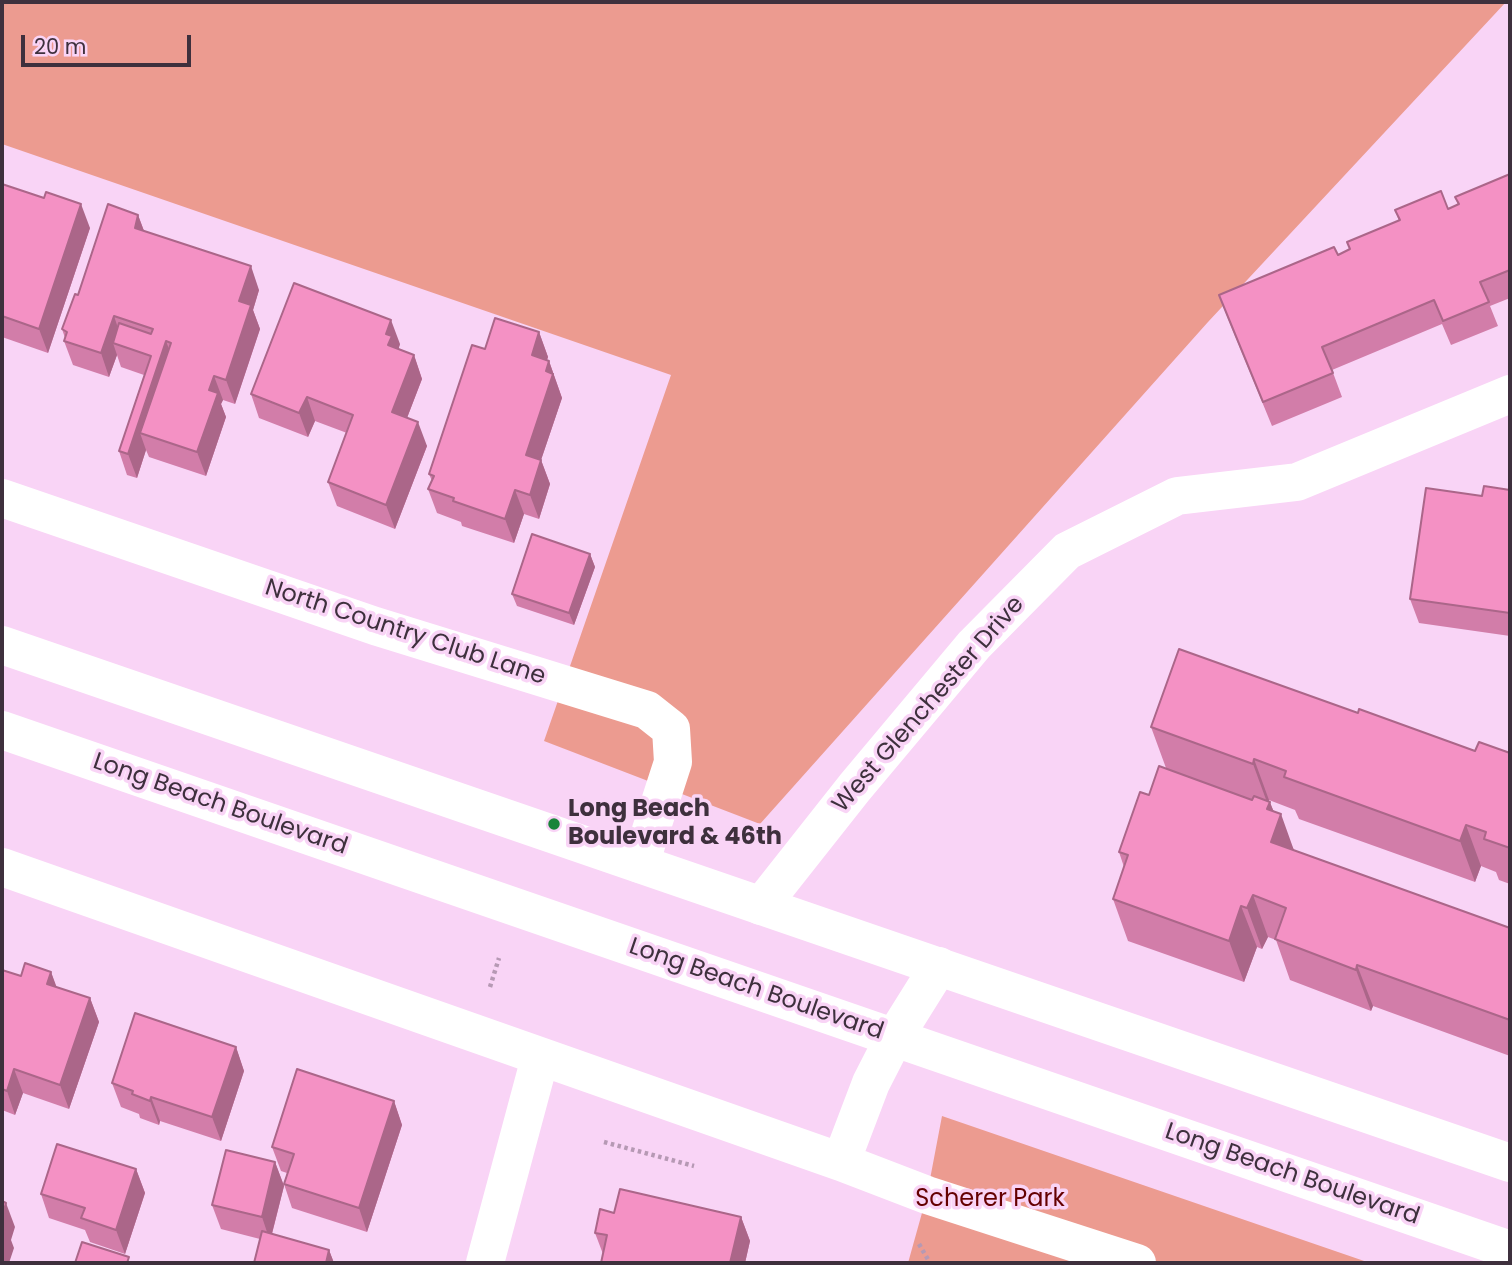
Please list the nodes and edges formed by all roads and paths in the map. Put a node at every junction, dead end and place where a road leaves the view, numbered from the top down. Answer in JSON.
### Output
{"nodes":[{"id":1,"x":1510,"y":394,"type":"edge"},
{"id":2,"x":2,"y":498,"type":"edge"},
{"id":3,"x":2,"y":645,"type":"edge"},
{"id":4,"x":2,"y":730,"type":"edge"},
{"id":5,"x":640,"y":864,"type":"junction"},
{"id":6,"x":2,"y":867,"type":"edge"},
{"id":7,"x":761,"y":906,"type":"junction"},
{"id":8,"x":499,"y":958,"type":"dead end"},
{"id":9,"x":939,"y":966,"type":"junction"},
{"id":10,"x":489,"y":990,"type":"dead end"},
{"id":11,"x":894,"y":1038,"type":"junction"},
{"id":12,"x":540,"y":1058,"type":"junction"},
{"id":13,"x":842,"y":1162,"type":"junction"},
{"id":14,"x":1510,"y":1163,"type":"edge"},
{"id":15,"x":1510,"y":1250,"type":"edge"},
{"id":16,"x":485,"y":1263,"type":"edge"},
{"id":17,"x":1137,"y":1263,"type":"edge"}],
"edges":[{"from":1,"to":7,"type":"main road","name":"West Glenchester Drive"},
{"from":2,"to":5,"type":"main road","name":"North Country Club Lane"},
{"from":3,"to":5,"type":"main road"},
{"from":4,"to":11,"type":"main road","name":"Long Beach Boulevard"},
{"from":5,"to":7,"type":"main road"},
{"from":6,"to":12,"type":"main road"},
{"from":7,"to":9,"type":"main road"},
{"from":8,"to":10,"type":"path"},
{"from":9,"to":11,"type":"main road"},
{"from":9,"to":14,"type":"main road"},
{"from":11,"to":13,"type":"main road"},
{"from":11,"to":15,"type":"main road","name":"Long Beach Boulevard"},
{"from":12,"to":13,"type":"main road"},
{"from":12,"to":16,"type":"main road"},
{"from":13,"to":17,"type":"main road"}]}
